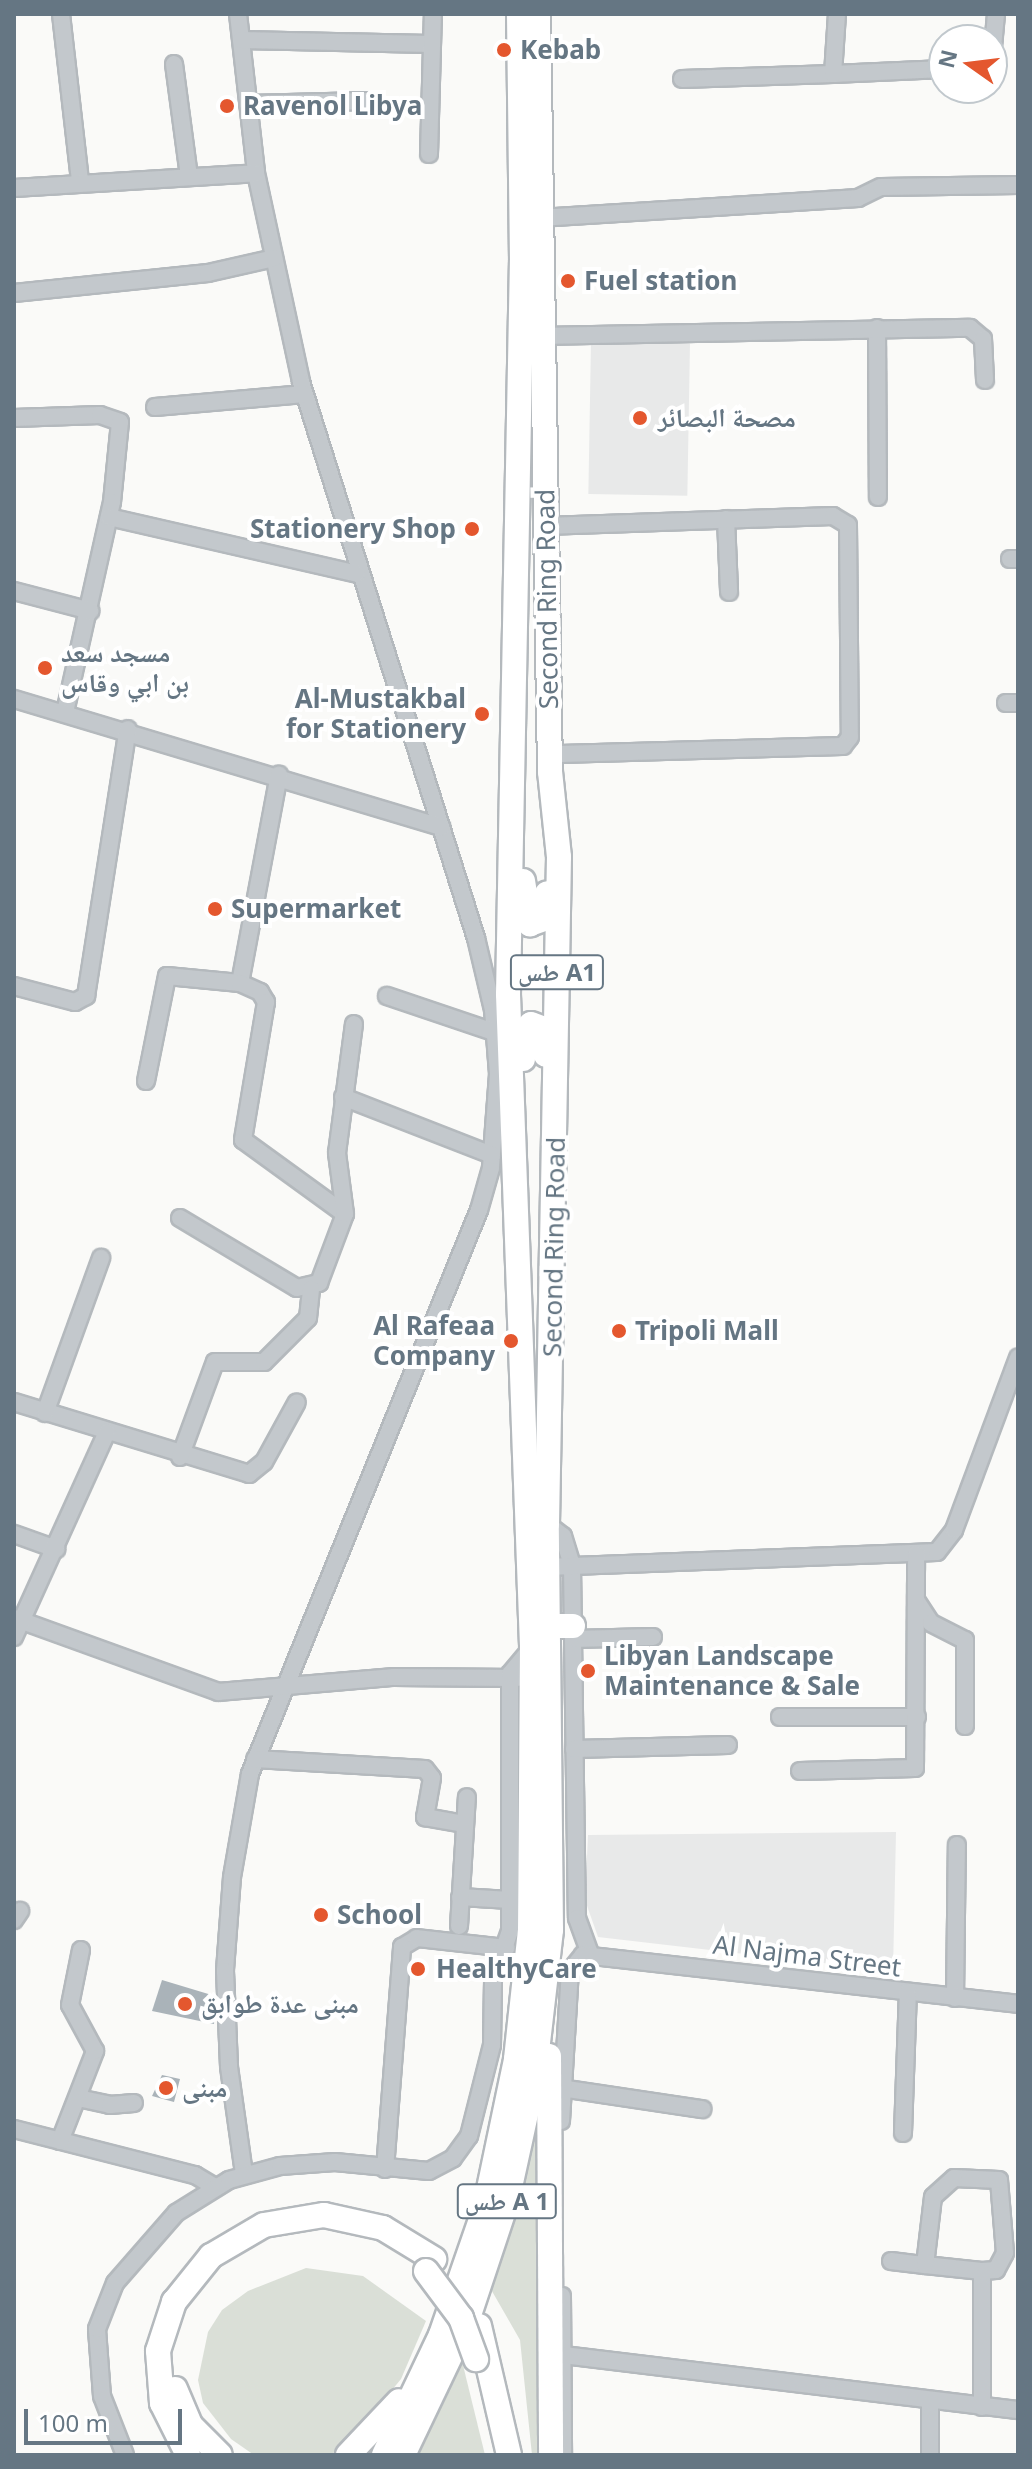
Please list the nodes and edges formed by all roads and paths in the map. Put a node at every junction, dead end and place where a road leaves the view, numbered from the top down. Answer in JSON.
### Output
{"nodes":[{"id":1,"x":61,"y":14,"type":"edge"},
{"id":2,"x":238,"y":14,"type":"edge"},
{"id":3,"x":433,"y":14,"type":"edge"},
{"id":4,"x":519,"y":14,"type":"edge"},
{"id":5,"x":538,"y":14,"type":"edge"},
{"id":6,"x":837,"y":14,"type":"edge"},
{"id":7,"x":241,"y":40,"type":"junction"},
{"id":8,"x":431,"y":44,"type":"junction"},
{"id":9,"x":174,"y":64,"type":"dead end"},
{"id":10,"x":928,"y":70,"type":"edge"},
{"id":11,"x":833,"y":74,"type":"junction"},
{"id":12,"x":682,"y":79,"type":"dead end"},
{"id":13,"x":365,"y":101,"type":"dead end"},
{"id":14,"x":248,"y":104,"type":"junction"},
{"id":15,"x":429,"y":154,"type":"dead end"},
{"id":16,"x":256,"y":173,"type":"junction"},
{"id":17,"x":189,"y":177,"type":"junction"},
{"id":18,"x":80,"y":182,"type":"junction"},
{"id":19,"x":1018,"y":185,"type":"edge"},
{"id":20,"x":14,"y":188,"type":"edge"},
{"id":21,"x":539,"y":218,"type":"junction"},
{"id":22,"x":274,"y":258,"type":"junction"},
{"id":23,"x":14,"y":293,"type":"edge"},
{"id":24,"x":877,"y":328,"type":"junction"},
{"id":25,"x":540,"y":336,"type":"junction"},
{"id":26,"x":521,"y":359,"type":"junction"},
{"id":27,"x":985,"y":380,"type":"dead end"},
{"id":28,"x":304,"y":394,"type":"junction"},
{"id":29,"x":155,"y":407,"type":"dead end"},
{"id":30,"x":14,"y":418,"type":"edge"},
{"id":31,"x":878,"y":497,"type":"dead end"},
{"id":32,"x":109,"y":517,"type":"junction"},
{"id":33,"x":726,"y":519,"type":"junction"},
{"id":34,"x":545,"y":526,"type":"junction"},
{"id":35,"x":357,"y":574,"type":"junction"},
{"id":36,"x":14,"y":591,"type":"edge"},
{"id":37,"x":729,"y":592,"type":"dead end"},
{"id":38,"x":90,"y":611,"type":"junction"},
{"id":39,"x":17,"y":700,"type":"edge"},
{"id":40,"x":65,"y":712,"type":"junction"},
{"id":41,"x":128,"y":729,"type":"junction"},
{"id":42,"x":550,"y":763,"type":"junction"},
{"id":43,"x":279,"y":775,"type":"junction"},
{"id":44,"x":441,"y":827,"type":"junction"},
{"id":45,"x":240,"y":983,"type":"junction"},
{"id":46,"x":14,"y":986,"type":"edge"},
{"id":47,"x":387,"y":996,"type":"dead end"},
{"id":48,"x":354,"y":1024,"type":"dead end"},
{"id":49,"x":497,"y":1033,"type":"junction"},
{"id":50,"x":146,"y":1081,"type":"dead end"},
{"id":51,"x":343,"y":1097,"type":"junction"},
{"id":52,"x":492,"y":1155,"type":"junction"},
{"id":53,"x":345,"y":1214,"type":"junction"},
{"id":54,"x":180,"y":1218,"type":"dead end"},
{"id":55,"x":517,"y":1227,"type":"junction"},
{"id":56,"x":556,"y":1233,"type":"junction"},
{"id":57,"x":101,"y":1258,"type":"dead end"},
{"id":58,"x":311,"y":1289,"type":"junction"},
{"id":59,"x":1018,"y":1358,"type":"edge"},
{"id":60,"x":14,"y":1402,"type":"edge"},
{"id":61,"x":297,"y":1402,"type":"dead end"},
{"id":62,"x":45,"y":1413,"type":"junction"},
{"id":63,"x":107,"y":1432,"type":"junction"},
{"id":64,"x":180,"y":1457,"type":"junction"},
{"id":65,"x":547,"y":1524,"type":"junction"},
{"id":66,"x":14,"y":1534,"type":"edge"},
{"id":67,"x":56,"y":1549,"type":"junction"},
{"id":68,"x":916,"y":1554,"type":"junction"},
{"id":69,"x":572,"y":1566,"type":"junction"},
{"id":70,"x":547,"y":1567,"type":"junction"},
{"id":71,"x":916,"y":1600,"type":"junction"},
{"id":72,"x":18,"y":1619,"type":"edge"},
{"id":73,"x":548,"y":1626,"type":"junction"},
{"id":74,"x":573,"y":1633,"type":"junction"},
{"id":75,"x":14,"y":1637,"type":"edge"},
{"id":76,"x":653,"y":1637,"type":"dead end"},
{"id":77,"x":532,"y":1646,"type":"junction"},
{"id":78,"x":510,"y":1674,"type":"junction"},
{"id":79,"x":284,"y":1685,"type":"junction"},
{"id":80,"x":532,"y":1697,"type":"junction"},
{"id":81,"x":780,"y":1717,"type":"dead end"},
{"id":82,"x":917,"y":1717,"type":"junction"},
{"id":83,"x":965,"y":1726,"type":"dead end"},
{"id":84,"x":728,"y":1745,"type":"dead end"},
{"id":85,"x":574,"y":1749,"type":"junction"},
{"id":86,"x":255,"y":1759,"type":"junction"},
{"id":87,"x":800,"y":1771,"type":"dead end"},
{"id":88,"x":467,"y":1797,"type":"dead end"},
{"id":89,"x":522,"y":1803,"type":"junction"},
{"id":90,"x":463,"y":1824,"type":"junction"},
{"id":91,"x":957,"y":1845,"type":"dead end"},
{"id":92,"x":460,"y":1897,"type":"junction"},
{"id":93,"x":510,"y":1900,"type":"junction"},
{"id":94,"x":459,"y":1926,"type":"dead end"},
{"id":95,"x":551,"y":1930,"type":"junction"},
{"id":96,"x":506,"y":1948,"type":"junction"},
{"id":97,"x":81,"y":1950,"type":"dead end"},
{"id":98,"x":590,"y":1954,"type":"junction"},
{"id":99,"x":908,"y":1992,"type":"junction"},
{"id":100,"x":955,"y":1998,"type":"junction"},
{"id":101,"x":1018,"y":2004,"type":"edge"},
{"id":102,"x":561,"y":2088,"type":"junction"},
{"id":103,"x":78,"y":2098,"type":"junction"},
{"id":104,"x":134,"y":2103,"type":"dead end"},
{"id":105,"x":702,"y":2109,"type":"dead end"},
{"id":106,"x":14,"y":2129,"type":"edge"},
{"id":107,"x":903,"y":2133,"type":"dead end"},
{"id":108,"x":60,"y":2141,"type":"junction"},
{"id":109,"x":385,"y":2169,"type":"junction"},
{"id":110,"x":244,"y":2174,"type":"junction"},
{"id":111,"x":215,"y":2187,"type":"junction"},
{"id":112,"x":891,"y":2261,"type":"dead end"},
{"id":113,"x":430,"y":2265,"type":"junction"},
{"id":114,"x":925,"y":2265,"type":"junction"},
{"id":115,"x":982,"y":2271,"type":"junction"},
{"id":116,"x":441,"y":2335,"type":"junction"},
{"id":117,"x":563,"y":2355,"type":"junction"},
{"id":118,"x":930,"y":2401,"type":"junction"},
{"id":119,"x":982,"y":2407,"type":"junction"},
{"id":120,"x":1018,"y":2410,"type":"edge"},
{"id":121,"x":125,"y":2455,"type":"edge"},
{"id":122,"x":188,"y":2455,"type":"edge"},
{"id":123,"x":220,"y":2455,"type":"edge"},
{"id":124,"x":348,"y":2455,"type":"edge"},
{"id":125,"x":384,"y":2455,"type":"edge"},
{"id":126,"x":403,"y":2455,"type":"edge"},
{"id":127,"x":496,"y":2455,"type":"edge"},
{"id":128,"x":509,"y":2455,"type":"edge"},
{"id":129,"x":551,"y":2455,"type":"edge"},
{"id":130,"x":563,"y":2455,"type":"edge"},
{"id":131,"x":930,"y":2455,"type":"edge"}],
"edges":[{"from":1,"to":18,"type":"street"},
{"from":2,"to":7,"type":"street"},
{"from":3,"to":8,"type":"street"},
{"from":4,"to":26,"type":"highway","name":"Second Ring Road","number":"طس A1"},
{"from":5,"to":21,"type":"highway","name":"Second Ring Road","number":"طس A1"},
{"from":6,"to":11,"type":"street"},
{"from":7,"to":8,"type":"street"},
{"from":7,"to":14,"type":"street"},
{"from":8,"to":15,"type":"street"},
{"from":9,"to":17,"type":"street"},
{"from":10,"to":11,"type":"street"},
{"from":11,"to":12,"type":"street"},
{"from":13,"to":14,"type":"street"},
{"from":14,"to":16,"type":"street"},
{"from":16,"to":17,"type":"street"},
{"from":16,"to":22,"type":"street"},
{"from":17,"to":18,"type":"street"},
{"from":18,"to":20,"type":"street"},
{"from":19,"to":21,"type":"street"},
{"from":21,"to":25,"type":"highway","name":"Second Ring Road","number":"طس A1"},
{"from":22,"to":23,"type":"street"},
{"from":22,"to":28,"type":"street"},
{"from":24,"to":25,"type":"street"},
{"from":24,"to":27,"type":"street"},
{"from":24,"to":31,"type":"street"},
{"from":25,"to":34,"type":"highway","name":"Second Ring Road","number":"طس A1"},
{"from":26,"to":42,"type":"highway"},
{"from":26,"to":55,"type":"highway","name":"Second Ring Road","number":"طس A1"},
{"from":28,"to":29,"type":"street"},
{"from":28,"to":35,"type":"street"},
{"from":30,"to":32,"type":"street"},
{"from":32,"to":35,"type":"street"},
{"from":32,"to":38,"type":"street"},
{"from":33,"to":34,"type":"street"},
{"from":33,"to":37,"type":"street"},
{"from":33,"to":42,"type":"street"},
{"from":34,"to":42,"type":"highway","name":"Second Ring Road","number":"طس A1"},
{"from":35,"to":44,"type":"street"},
{"from":36,"to":38,"type":"street"},
{"from":38,"to":40,"type":"street"},
{"from":39,"to":40,"type":"street"},
{"from":40,"to":41,"type":"street"},
{"from":41,"to":43,"type":"street"},
{"from":41,"to":46,"type":"street"},
{"from":42,"to":56,"type":"highway","name":"Second Ring Road","number":"طس A1"},
{"from":43,"to":44,"type":"street"},
{"from":43,"to":45,"type":"street"},
{"from":44,"to":49,"type":"street"},
{"from":45,"to":50,"type":"street"},
{"from":45,"to":53,"type":"street"},
{"from":47,"to":49,"type":"street"},
{"from":48,"to":51,"type":"street"},
{"from":49,"to":52,"type":"street"},
{"from":51,"to":52,"type":"street"},
{"from":51,"to":53,"type":"street"},
{"from":52,"to":79,"type":"street"},
{"from":53,"to":58,"type":"street"},
{"from":54,"to":58,"type":"street"},
{"from":55,"to":56,"type":"highway"},
{"from":55,"to":77,"type":"highway","name":"Second Ring Road","number":"طس A1"},
{"from":56,"to":65,"type":"highway","name":"Second Ring Road","number":"طس A1"},
{"from":57,"to":62,"type":"street"},
{"from":58,"to":64,"type":"street"},
{"from":59,"to":68,"type":"street"},
{"from":60,"to":62,"type":"street"},
{"from":61,"to":64,"type":"street"},
{"from":62,"to":63,"type":"street"},
{"from":63,"to":64,"type":"street"},
{"from":63,"to":67,"type":"street"},
{"from":65,"to":69,"type":"street"},
{"from":65,"to":70,"type":"highway","name":"Second Ring Road","number":"طس A1"},
{"from":66,"to":67,"type":"street"},
{"from":67,"to":72,"type":"street"},
{"from":68,"to":69,"type":"street"},
{"from":68,"to":71,"type":"street"},
{"from":69,"to":70,"type":"street"},
{"from":69,"to":74,"type":"street"},
{"from":70,"to":73,"type":"highway","name":"Second Ring Road","number":"طس A1"},
{"from":71,"to":82,"type":"street"},
{"from":71,"to":83,"type":"street"},
{"from":72,"to":75,"type":"street"},
{"from":72,"to":79,"type":"street"},
{"from":73,"to":74,"type":"highway"},
{"from":73,"to":95,"type":"highway","name":"Second Ring Road","number":"طس A1"},
{"from":74,"to":76,"type":"street"},
{"from":74,"to":85,"type":"street"},
{"from":77,"to":78,"type":"street"},
{"from":77,"to":80,"type":"highway","name":"Second Ring Road","number":"طس A1"},
{"from":78,"to":79,"type":"street"},
{"from":78,"to":80,"type":"street"},
{"from":78,"to":89,"type":"street"},
{"from":79,"to":86,"type":"street"},
{"from":80,"to":89,"type":"highway","name":"Second Ring Road","number":"طس A1"},
{"from":81,"to":82,"type":"street"},
{"from":82,"to":87,"type":"street"},
{"from":84,"to":85,"type":"street"},
{"from":85,"to":98,"type":"street"},
{"from":86,"to":90,"type":"street"},
{"from":86,"to":110,"type":"street"},
{"from":88,"to":90,"type":"street"},
{"from":89,"to":93,"type":"street"},
{"from":89,"to":116,"type":"highway","name":"Second Ring Road","number":"طس A1"},
{"from":90,"to":92,"type":"street"},
{"from":91,"to":100,"type":"street"},
{"from":92,"to":93,"type":"street"},
{"from":92,"to":94,"type":"street"},
{"from":93,"to":96,"type":"street"},
{"from":95,"to":126,"type":"highway","name":"Second Ring Road","number":"طس A 1"},
{"from":95,"to":129,"type":"highway"},
{"from":96,"to":109,"type":"street"},
{"from":96,"to":109,"type":"street"},
{"from":97,"to":103,"type":"street"},
{"from":98,"to":99,"type":"street","name":"Al Najma Street"},
{"from":98,"to":102,"type":"street"},
{"from":99,"to":100,"type":"street","name":"Al Najma Street"},
{"from":99,"to":107,"type":"street"},
{"from":100,"to":101,"type":"street","name":"Al Najma Street"},
{"from":102,"to":105,"type":"street"},
{"from":102,"to":117,"type":"street"},
{"from":103,"to":104,"type":"street"},
{"from":103,"to":108,"type":"street"},
{"from":106,"to":108,"type":"street"},
{"from":108,"to":111,"type":"street"},
{"from":109,"to":110,"type":"street"},
{"from":110,"to":111,"type":"street"},
{"from":111,"to":121,"type":"street"},
{"from":112,"to":114,"type":"street"},
{"from":113,"to":122,"type":"highway"},
{"from":113,"to":123,"type":"highway"},
{"from":113,"to":127,"type":"highway","bridge":true},
{"from":113,"to":128,"type":"highway"},
{"from":114,"to":115,"type":"street"},
{"from":114,"to":115,"type":"street"},
{"from":115,"to":119,"type":"street"},
{"from":116,"to":124,"type":"highway"},
{"from":116,"to":125,"type":"highway","name":"Second Ring Road"},
{"from":117,"to":118,"type":"street"},
{"from":117,"to":130,"type":"street"},
{"from":118,"to":119,"type":"street"},
{"from":118,"to":131,"type":"street"},
{"from":119,"to":120,"type":"street"}]}
